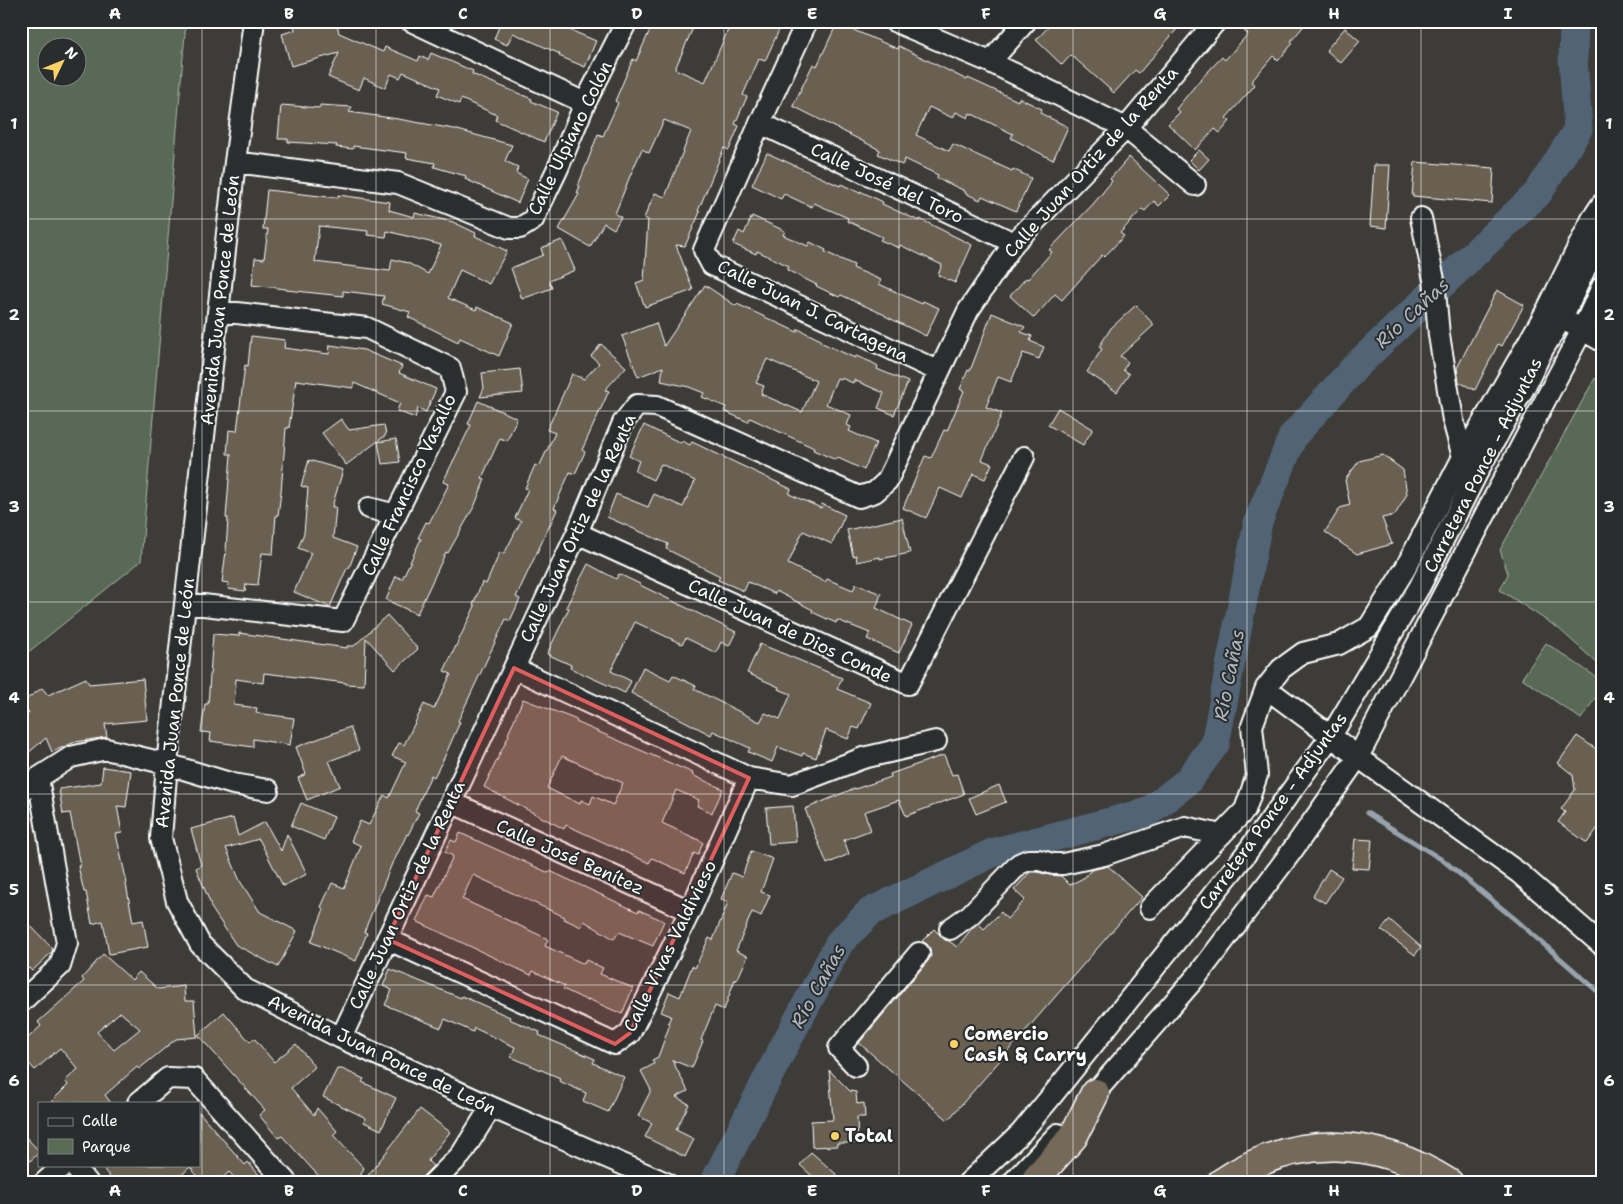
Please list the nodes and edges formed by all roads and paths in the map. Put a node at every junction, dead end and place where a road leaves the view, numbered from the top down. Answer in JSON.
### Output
{"nodes":[{"id":1,"x":254,"y":21,"type":"edge"},
{"id":2,"x":411,"y":21,"type":"edge"},
{"id":3,"x":626,"y":21,"type":"edge"},
{"id":4,"x":807,"y":21,"type":"edge"},
{"id":5,"x":894,"y":21,"type":"edge"},
{"id":6,"x":1026,"y":21,"type":"edge"},
{"id":7,"x":1216,"y":21,"type":"edge"},
{"id":8,"x":990,"y":62,"type":"junction"},
{"id":9,"x":585,"y":103,"type":"junction"},
{"id":10,"x":760,"y":123,"type":"junction"},
{"id":11,"x":1126,"y":128,"type":"junction"},
{"id":12,"x":235,"y":162,"type":"junction"},
{"id":13,"x":1194,"y":185,"type":"dead end"},
{"id":14,"x":1602,"y":204,"type":"edge"},
{"id":15,"x":1421,"y":218,"type":"dead end"},
{"id":16,"x":1602,"y":238,"type":"edge"},
{"id":17,"x":1014,"y":243,"type":"junction"},
{"id":18,"x":1602,"y":287,"type":"edge"},
{"id":19,"x":219,"y":311,"type":"junction"},
{"id":20,"x":1554,"y":314,"type":"junction"},
{"id":21,"x":1582,"y":330,"type":"junction"},
{"id":22,"x":1602,"y":341,"type":"edge"},
{"id":23,"x":938,"y":371,"type":"junction"},
{"id":24,"x":1024,"y":457,"type":"dead end"},
{"id":25,"x":1463,"y":457,"type":"junction"},
{"id":26,"x":369,"y":508,"type":"dead end"},
{"id":27,"x":396,"y":515,"type":"junction"},
{"id":28,"x":577,"y":533,"type":"junction"},
{"id":29,"x":186,"y":603,"type":"junction"},
{"id":30,"x":514,"y":668,"type":"junction"},
{"id":31,"x":1266,"y":688,"type":"junction"},
{"id":32,"x":1331,"y":736,"type":"junction"},
{"id":33,"x":936,"y":741,"type":"dead end"},
{"id":34,"x":1358,"y":757,"type":"junction"},
{"id":35,"x":167,"y":764,"type":"junction"},
{"id":36,"x":38,"y":778,"type":"junction"},
{"id":37,"x":749,"y":778,"type":"junction"},
{"id":38,"x":268,"y":790,"type":"dead end"},
{"id":39,"x":21,"y":792,"type":"edge"},
{"id":40,"x":451,"y":802,"type":"junction"},
{"id":41,"x":1221,"y":835,"type":"junction"},
{"id":42,"x":1150,"y":908,"type":"dead end"},
{"id":43,"x":690,"y":911,"type":"junction"},
{"id":44,"x":950,"y":929,"type":"dead end"},
{"id":45,"x":386,"y":939,"type":"junction"},
{"id":46,"x":1602,"y":945,"type":"edge"},
{"id":47,"x":920,"y":953,"type":"dead end"},
{"id":48,"x":21,"y":1002,"type":"edge"},
{"id":49,"x":341,"y":1038,"type":"junction"},
{"id":50,"x":856,"y":1066,"type":"dead end"},
{"id":51,"x":1095,"y":1093,"type":"junction"},
{"id":52,"x":139,"y":1102,"type":"edge"},
{"id":53,"x":490,"y":1107,"type":"junction"},
{"id":54,"x":63,"y":1166,"type":"edge"},
{"id":55,"x":74,"y":1166,"type":"edge"},
{"id":56,"x":44,"y":1183,"type":"edge"},
{"id":57,"x":88,"y":1183,"type":"edge"},
{"id":58,"x":287,"y":1183,"type":"edge"},
{"id":59,"x":433,"y":1183,"type":"edge"},
{"id":60,"x":666,"y":1183,"type":"edge"},
{"id":61,"x":968,"y":1183,"type":"edge"},
{"id":62,"x":1012,"y":1183,"type":"edge"},
{"id":63,"x":1034,"y":1183,"type":"edge"},
{"id":64,"x":1221,"y":1183,"type":"edge"},
{"id":65,"x":1246,"y":1183,"type":"edge"},
{"id":66,"x":1416,"y":1183,"type":"edge"},
{"id":67,"x":1449,"y":1183,"type":"edge"}],
"edges":[{"from":1,"to":12,"type":"street","name":"Avenida Juan Ponce de León"},
{"from":2,"to":9,"type":"street"},
{"from":3,"to":9,"type":"street","name":"Calle Ulpiano Colón"},
{"from":4,"to":10,"type":"street","name":"Calle Juan J. Cartagena"},
{"from":5,"to":8,"type":"street"},
{"from":6,"to":8,"type":"street"},
{"from":7,"to":11,"type":"street","name":"Calle Juan Ortiz de la Renta"},
{"from":8,"to":11,"type":"street"},
{"from":9,"to":12,"type":"street","name":"Calle Ulpiano Colón"},
{"from":10,"to":17,"type":"street","name":"Calle José del Toro"},
{"from":10,"to":23,"type":"street","name":"Calle Juan J. Cartagena"},
{"from":11,"to":13,"type":"street"},
{"from":11,"to":17,"type":"street","name":"Calle Juan Ortiz de la Renta"},
{"from":12,"to":19,"type":"street","name":"Avenida Juan Ponce de León"},
{"from":14,"to":20,"type":"street"},
{"from":15,"to":25,"type":"street"},
{"from":16,"to":20,"type":"street","name":"Carretera Ponce - Adjuntas"},
{"from":17,"to":23,"type":"street","name":"Calle Juan Ortiz de la Renta"},
{"from":18,"to":21,"type":"street","name":"Carretera Ponce - Adjuntas"},
{"from":19,"to":27,"type":"street","name":"Calle Francisco Vasallo"},
{"from":19,"to":29,"type":"street","name":"Avenida Juan Ponce de León"},
{"from":20,"to":21,"type":"street"},
{"from":20,"to":25,"type":"street"},
{"from":20,"to":32,"type":"street","name":"Carretera Ponce - Adjuntas"},
{"from":21,"to":22,"type":"street"},
{"from":21,"to":34,"type":"street","name":"Carretera Ponce - Adjuntas"},
{"from":23,"to":28,"type":"street","name":"Calle Juan Ortiz de la Renta"},
{"from":24,"to":28,"type":"street","name":"Calle Juan de Dios Conde"},
{"from":25,"to":31,"type":"street"},
{"from":26,"to":27,"type":"street"},
{"from":27,"to":29,"type":"street","name":"Calle Francisco Vasallo"},
{"from":28,"to":30,"type":"street","name":"Calle Juan Ortiz de la Renta"},
{"from":29,"to":35,"type":"street","name":"Avenida Juan Ponce de León"},
{"from":30,"to":37,"type":"street"},
{"from":30,"to":40,"type":"street","name":"Calle Juan Ortiz de la Renta"},
{"from":31,"to":32,"type":"street"},
{"from":31,"to":41,"type":"street"},
{"from":32,"to":34,"type":"street"},
{"from":32,"to":61,"type":"street","name":"Carretera Ponce - Adjuntas"},
{"from":33,"to":37,"type":"street"},
{"from":34,"to":46,"type":"street"},
{"from":34,"to":51,"type":"street","name":"Carretera Ponce - Adjuntas"},
{"from":35,"to":36,"type":"street"},
{"from":35,"to":38,"type":"street"},
{"from":35,"to":49,"type":"street","name":"Avenida Juan Ponce de León"},
{"from":36,"to":39,"type":"street"},
{"from":36,"to":48,"type":"street"},
{"from":37,"to":43,"type":"street","name":"Calle Vivas Valdivieso"},
{"from":40,"to":43,"type":"street","name":"Calle José Benítez"},
{"from":40,"to":45,"type":"street","name":"Calle Juan Ortiz de la Renta"},
{"from":41,"to":42,"type":"street"},
{"from":41,"to":44,"type":"street"},
{"from":43,"to":45,"type":"street","name":"Calle Vivas Valdivieso"},
{"from":45,"to":49,"type":"street","name":"Calle Juan Ortiz de la Renta"},
{"from":47,"to":50,"type":"street"},
{"from":49,"to":53,"type":"street","name":"Avenida Juan Ponce de León"},
{"from":51,"to":62,"type":"street","name":"Carretera Ponce - Adjuntas"},
{"from":51,"to":63,"type":"highway"},
{"from":52,"to":58,"type":"street"},
{"from":53,"to":59,"type":"street"},
{"from":53,"to":60,"type":"street","name":"Avenida Juan Ponce de León"},
{"from":54,"to":56,"type":"street"},
{"from":55,"to":57,"type":"street"},
{"from":64,"to":67,"type":"highway"},
{"from":65,"to":66,"type":"highway"}]}
